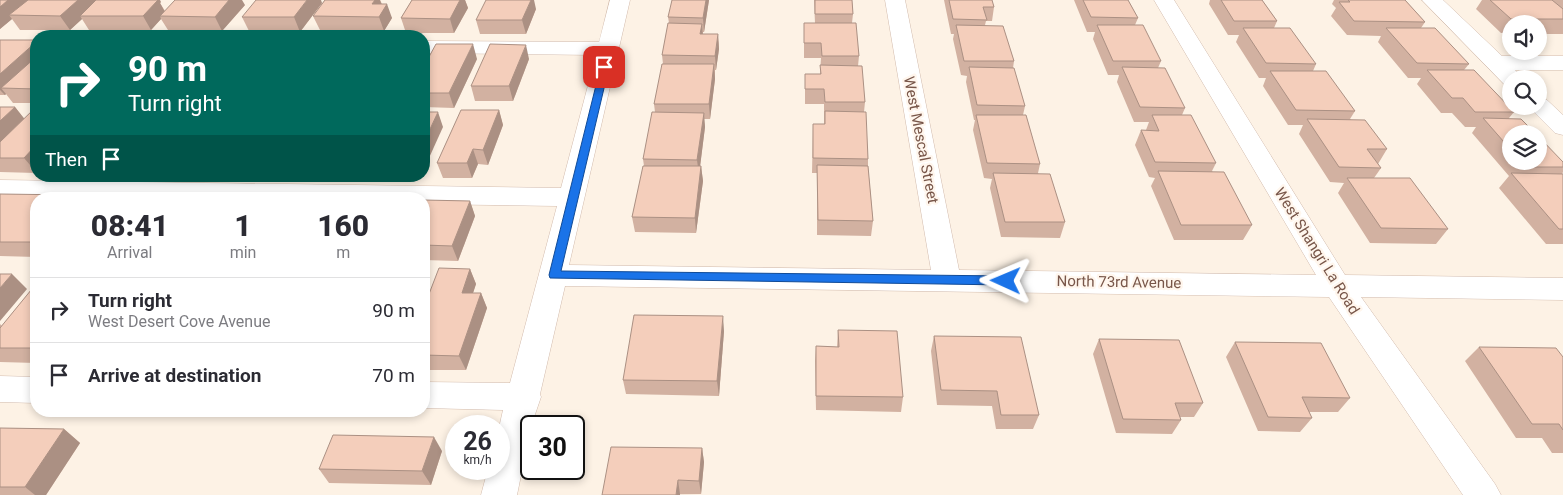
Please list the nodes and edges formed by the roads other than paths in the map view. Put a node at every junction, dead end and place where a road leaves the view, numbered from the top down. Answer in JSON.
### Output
{"nodes":[{"id":1,"x":620,"y":0,"type":"edge"},
{"id":2,"x":895,"y":0,"type":"edge"},
{"id":3,"x":1164,"y":0,"type":"edge"},
{"id":4,"x":1432,"y":0,"type":"edge"},
{"id":5,"x":430,"y":47,"type":"edge"},
{"id":6,"x":609,"y":49,"type":"junction"},
{"id":7,"x":1496,"y":63,"type":"junction"},
{"id":8,"x":1563,"y":63,"type":"edge"},
{"id":9,"x":1503,"y":70,"type":"edge"},
{"id":10,"x":1547,"y":113,"type":"edge"},
{"id":11,"x":1563,"y":128,"type":"edge"},
{"id":12,"x":0,"y":189,"type":"edge"},
{"id":13,"x":215,"y":192,"type":"edge"},
{"id":14,"x":430,"y":195,"type":"edge"},
{"id":15,"x":573,"y":197,"type":"junction"},
{"id":16,"x":554,"y":275,"type":"junction"},
{"id":17,"x":947,"y":280,"type":"junction"},
{"id":18,"x":1337,"y":286,"type":"junction"},
{"id":19,"x":1563,"y":290,"type":"edge"},
{"id":20,"x":0,"y":389,"type":"edge"},
{"id":21,"x":30,"y":390,"type":"edge"},
{"id":22,"x":430,"y":395,"type":"edge"},
{"id":23,"x":524,"y":397,"type":"junction"},
{"id":24,"x":499,"y":495,"type":"edge"},
{"id":25,"x":1483,"y":495,"type":"edge"}],
"edges":[{"from":1,"to":6,"type":"street"},
{"from":2,"to":17,"type":"street","name":"West Mescal Street"},
{"from":3,"to":18,"type":"street","name":"West Shangri La Road"},
{"from":4,"to":7,"type":"street"},
{"from":5,"to":6,"type":"street"},
{"from":6,"to":15,"type":"street"},
{"from":7,"to":8,"type":"street"},
{"from":7,"to":9,"type":"street"},
{"from":10,"to":11,"type":"street"},
{"from":12,"to":13,"type":"street"},
{"from":14,"to":15,"type":"street"},
{"from":15,"to":16,"type":"street"},
{"from":16,"to":17,"type":"street","name":"North 73rd Avenue"},
{"from":16,"to":23,"type":"street"},
{"from":17,"to":18,"type":"street","name":"North 73rd Avenue"},
{"from":18,"to":19,"type":"street","name":"North 73rd Avenue"},
{"from":18,"to":25,"type":"street","name":"West Shangri La Road"},
{"from":20,"to":21,"type":"street"},
{"from":22,"to":23,"type":"street"},
{"from":23,"to":24,"type":"street"}]}
